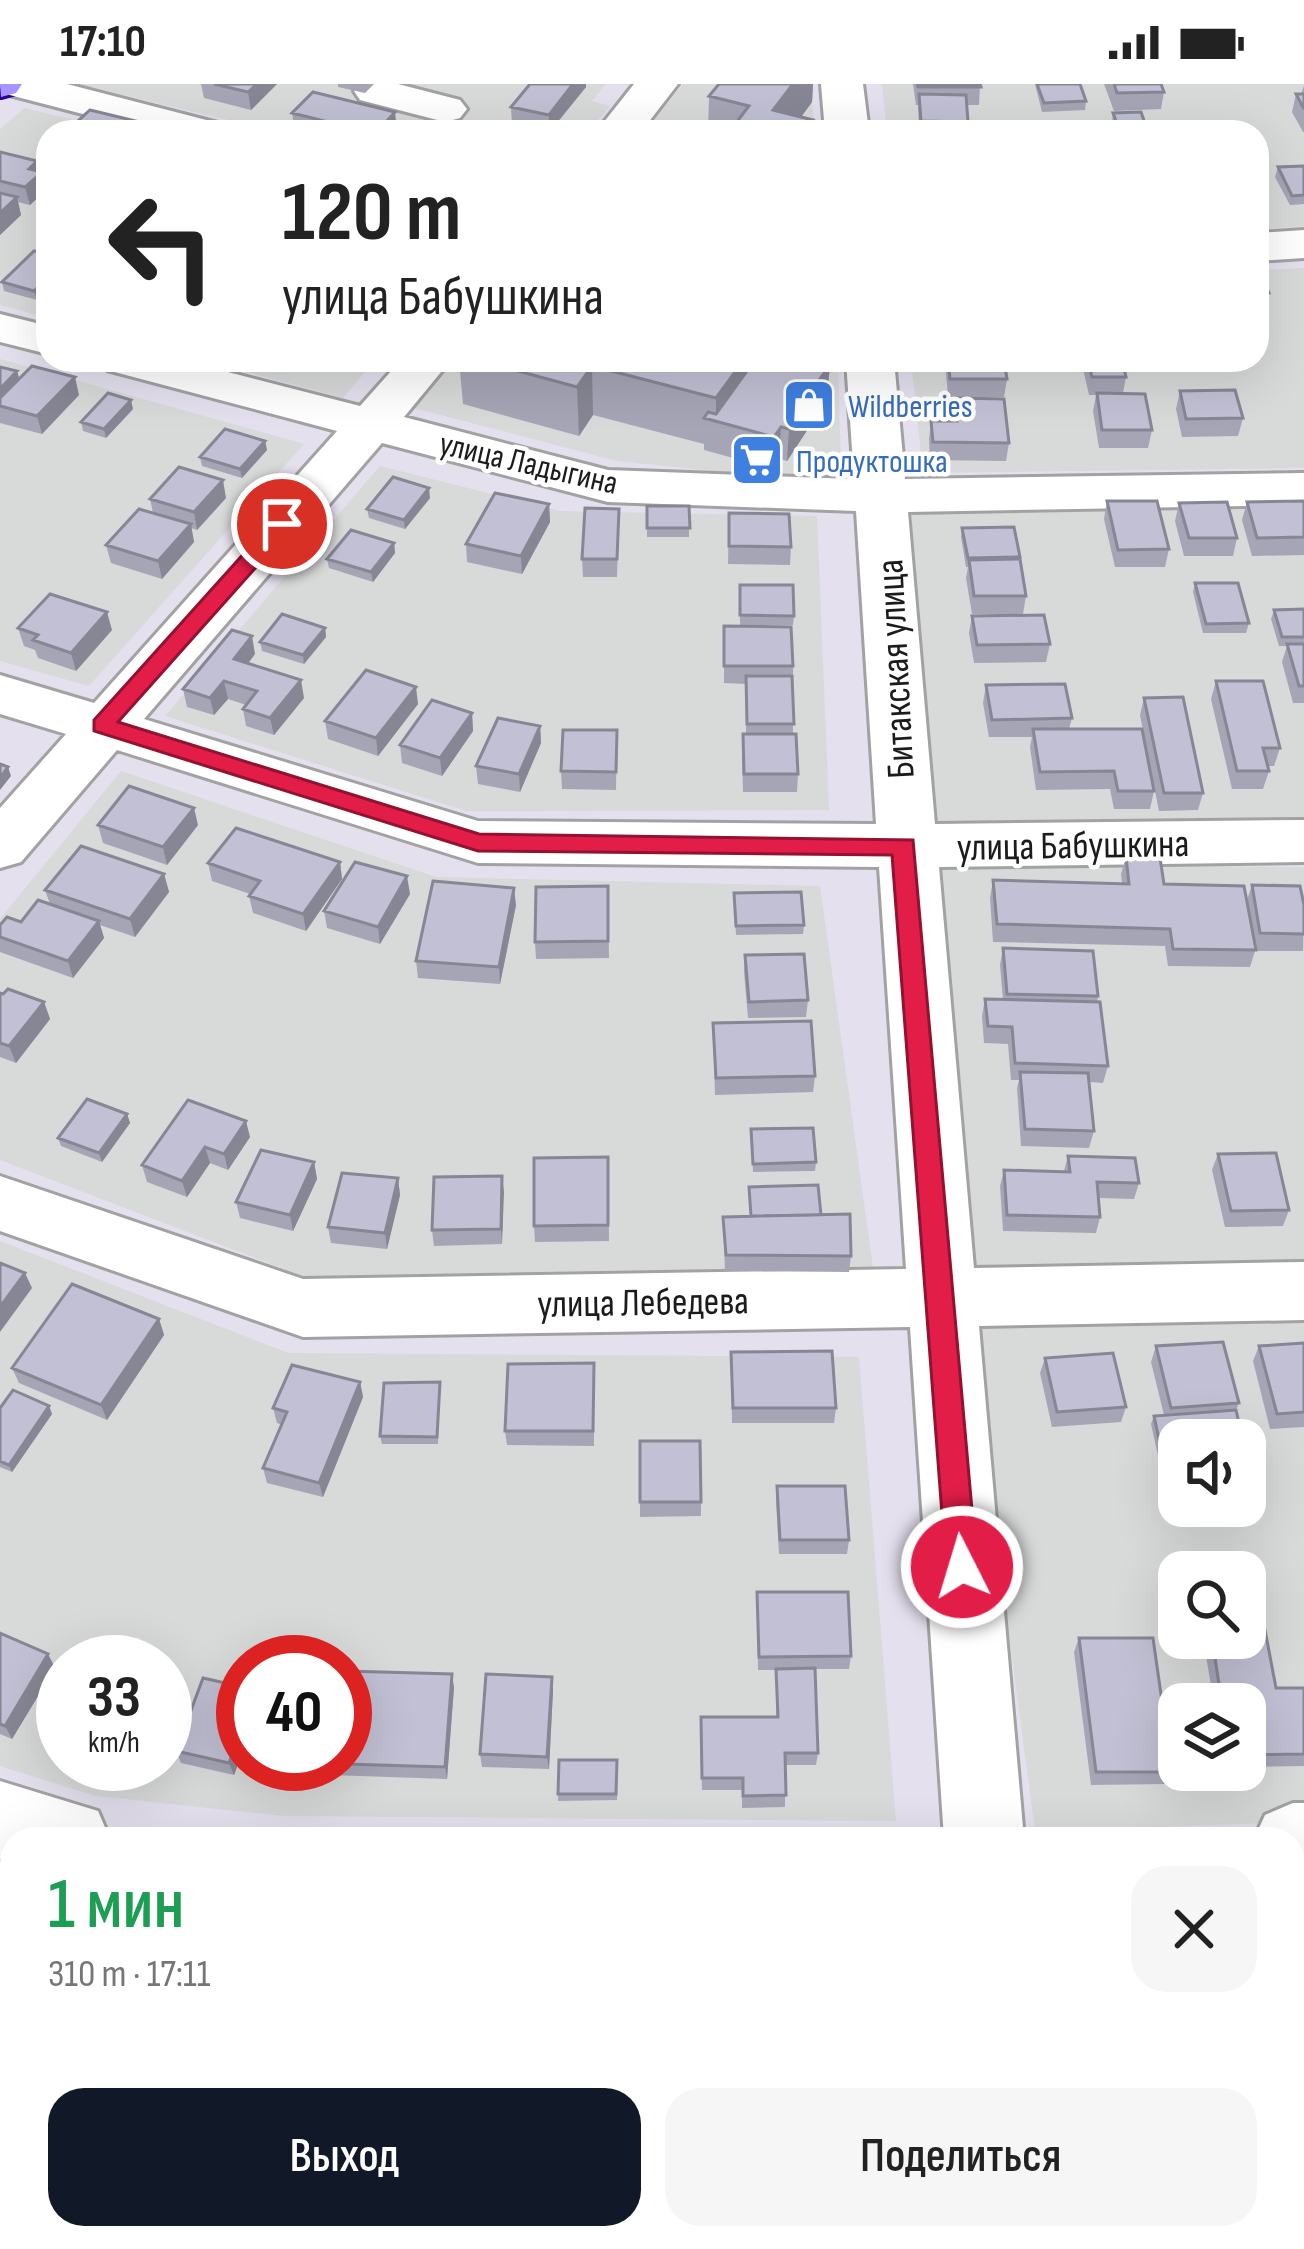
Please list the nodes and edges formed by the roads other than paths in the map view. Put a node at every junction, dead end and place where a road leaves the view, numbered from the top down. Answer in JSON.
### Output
{"nodes":[{"id":1,"x":17,"y":84,"type":"edge"},
{"id":2,"x":842,"y":84,"type":"edge"},
{"id":3,"x":375,"y":91,"type":"dead end"},
{"id":4,"x":658,"y":91,"type":"edge"},
{"id":5,"x":445,"y":108,"type":"edge"},
{"id":6,"x":156,"y":120,"type":"edge"},
{"id":7,"x":630,"y":120,"type":"edge"},
{"id":8,"x":846,"y":120,"type":"edge"},
{"id":9,"x":1304,"y":244,"type":"edge"},
{"id":10,"x":1269,"y":246,"type":"edge"},
{"id":11,"x":0,"y":328,"type":"edge"},
{"id":12,"x":36,"y":337,"type":"edge"},
{"id":13,"x":171,"y":372,"type":"edge"},
{"id":14,"x":417,"y":372,"type":"edge"},
{"id":15,"x":871,"y":372,"type":"edge"},
{"id":16,"x":372,"y":423,"type":"junction"},
{"id":17,"x":1304,"y":489,"type":"edge"},
{"id":18,"x":884,"y":496,"type":"junction"},
{"id":19,"x":0,"y":694,"type":"edge"},
{"id":20,"x":102,"y":726,"type":"junction"},
{"id":21,"x":1304,"y":841,"type":"edge"},
{"id":22,"x":904,"y":846,"type":"junction"},
{"id":23,"x":0,"y":847,"type":"edge"},
{"id":24,"x":0,"y":1203,"type":"edge"},
{"id":25,"x":1304,"y":1291,"type":"edge"},
{"id":26,"x":940,"y":1295,"type":"junction"},
{"id":27,"x":983,"y":1827,"type":"edge"}],
"edges":[{"from":1,"to":6,"type":"street"},
{"from":2,"to":8,"type":"street"},
{"from":3,"to":5,"type":"street"},
{"from":4,"to":7,"type":"street"},
{"from":9,"to":10,"type":"street"},
{"from":11,"to":12,"type":"street"},
{"from":13,"to":16,"type":"street","name":"улица Ладыгина"},
{"from":14,"to":16,"type":"street"},
{"from":15,"to":18,"type":"street","name":"Битакская улица"},
{"from":16,"to":18,"type":"street","name":"улица Ладыгина"},
{"from":16,"to":20,"type":"street"},
{"from":17,"to":18,"type":"street","name":"улица Ладыгина"},
{"from":18,"to":22,"type":"street","name":"Битакская улица"},
{"from":19,"to":20,"type":"street","name":"улица Бабушкина"},
{"from":20,"to":22,"type":"street","name":"улица Бабушкина"},
{"from":20,"to":23,"type":"street"},
{"from":21,"to":22,"type":"street","name":"улица Бабушкина"},
{"from":22,"to":26,"type":"street","name":"Битакская улица"},
{"from":24,"to":26,"type":"street","name":"улица Лебедева"},
{"from":25,"to":26,"type":"street","name":"улица Лебедева"},
{"from":26,"to":27,"type":"street","name":"Битакская улица"}]}
